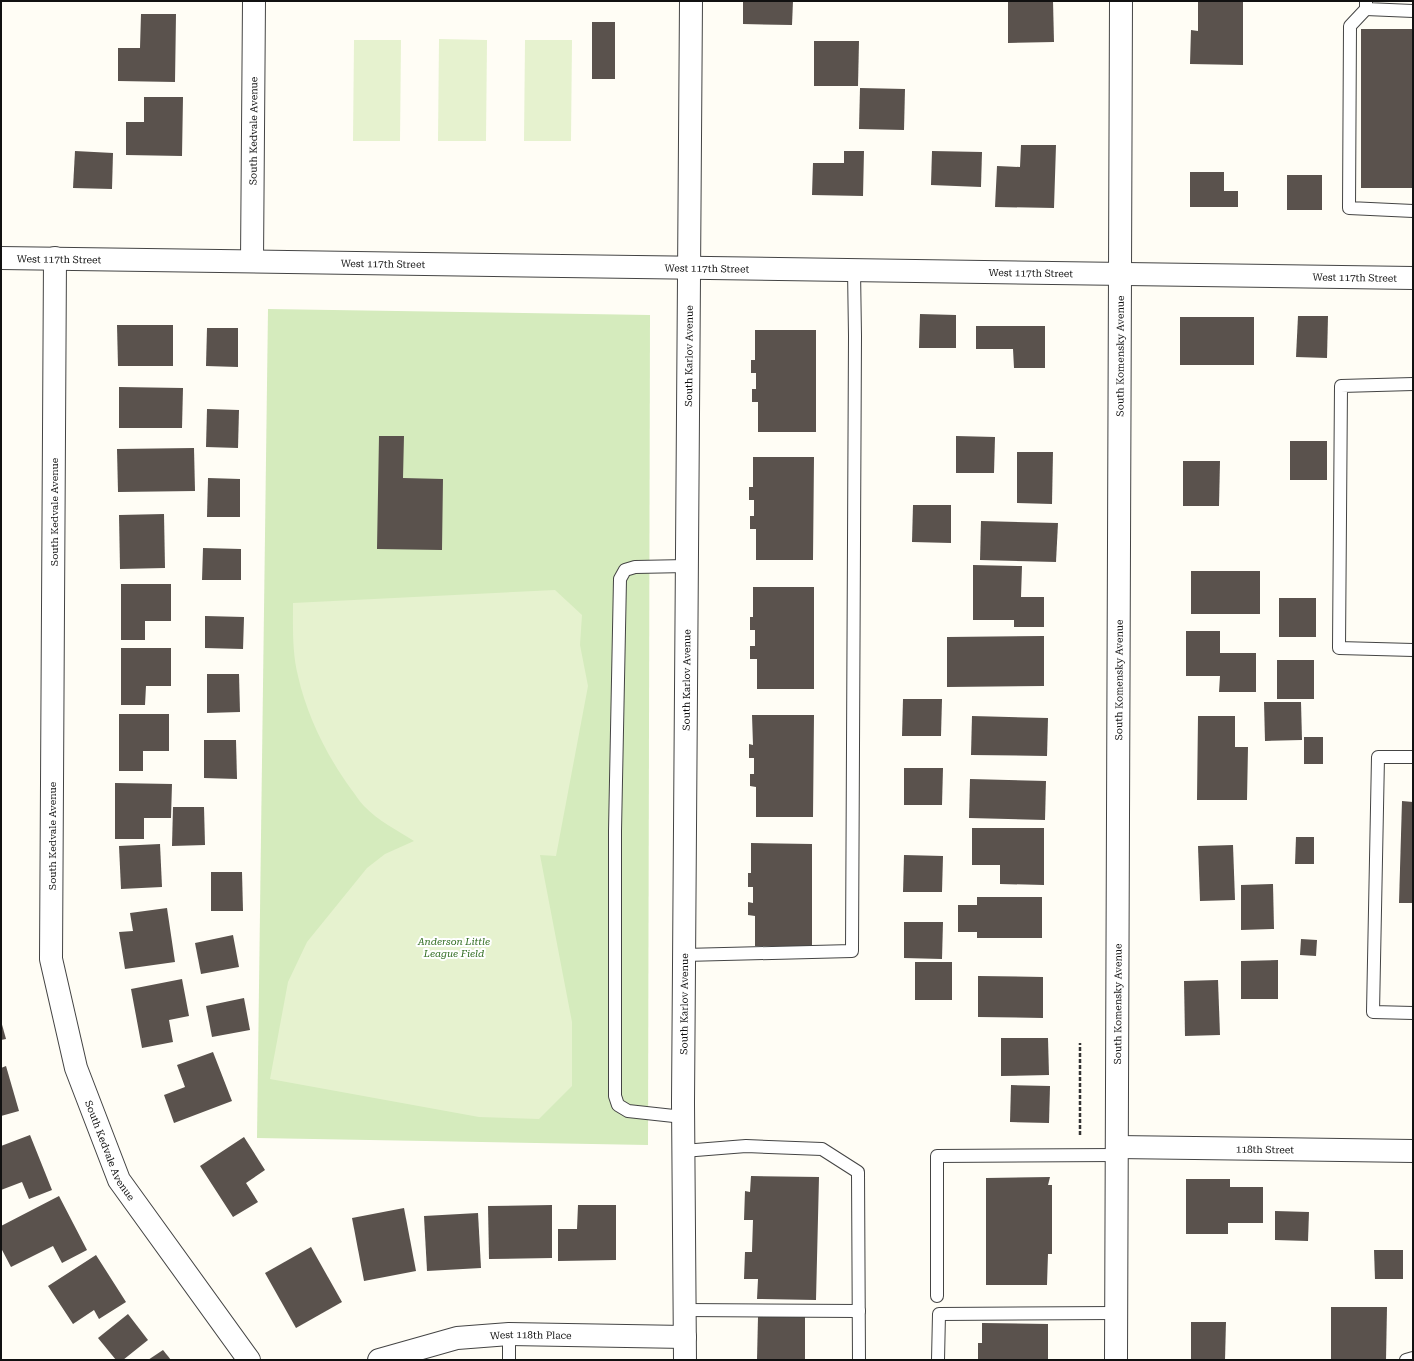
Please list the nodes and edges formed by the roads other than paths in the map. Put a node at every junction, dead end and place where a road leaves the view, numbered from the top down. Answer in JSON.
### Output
{"nodes":[{"id":1,"x":254,"y":1,"type":"edge"},
{"id":2,"x":691,"y":1,"type":"edge"},
{"id":3,"x":1121,"y":1,"type":"edge"},
{"id":4,"x":1366,"y":5,"type":"edge"},
{"id":5,"x":1413,"y":12,"type":"edge"},
{"id":6,"x":1413,"y":211,"type":"edge"},
{"id":7,"x":1,"y":258,"type":"edge"},
{"id":8,"x":56,"y":258,"type":"junction"},
{"id":9,"x":252,"y":261,"type":"junction"},
{"id":10,"x":690,"y":268,"type":"junction"},
{"id":11,"x":854,"y":270,"type":"junction"},
{"id":12,"x":1120,"y":274,"type":"junction"},
{"id":13,"x":1413,"y":278,"type":"edge"},
{"id":14,"x":1413,"y":384,"type":"edge"},
{"id":15,"x":687,"y":566,"type":"junction"},
{"id":16,"x":1413,"y":650,"type":"edge"},
{"id":17,"x":1413,"y":757,"type":"edge"},
{"id":18,"x":684,"y":956,"type":"junction"},
{"id":19,"x":1413,"y":1013,"type":"edge"},
{"id":20,"x":683,"y":1117,"type":"junction"},
{"id":21,"x":683,"y":1151,"type":"junction"},
{"id":22,"x":1117,"y":1151,"type":"junction"},
{"id":23,"x":1413,"y":1151,"type":"edge"},
{"id":24,"x":937,"y":1296,"type":"dead end"},
{"id":25,"x":684,"y":1310,"type":"junction"},
{"id":26,"x":859,"y":1311,"type":"junction"},
{"id":27,"x":1116,"y":1313,"type":"junction"},
{"id":28,"x":509,"y":1334,"type":"junction"},
{"id":29,"x":685,"y":1337,"type":"junction"},
{"id":30,"x":1413,"y":1358,"type":"edge"},
{"id":31,"x":249,"y":1360,"type":"edge"},
{"id":32,"x":379,"y":1360,"type":"edge"},
{"id":33,"x":509,"y":1360,"type":"edge"},
{"id":34,"x":685,"y":1360,"type":"edge"},
{"id":35,"x":859,"y":1360,"type":"edge"},
{"id":36,"x":938,"y":1360,"type":"edge"},
{"id":37,"x":1116,"y":1360,"type":"edge"},
{"id":38,"x":1406,"y":1360,"type":"edge"}],
"edges":[{"from":1,"to":9,"type":"street","name":"South Kedvale Avenue"},
{"from":2,"to":10,"type":"street","name":"South Karlov Avenue"},
{"from":3,"to":12,"type":"street","name":"South Komensky Avenue"},
{"from":4,"to":5,"type":"lane"},
{"from":4,"to":6,"type":"lane"},
{"from":7,"to":8,"type":"street","name":"West 117th Street"},
{"from":8,"to":9,"type":"street","name":"West 117th Street"},
{"from":8,"to":31,"type":"street","name":"South Kedvale Avenue"},
{"from":9,"to":10,"type":"street","name":"West 117th Street"},
{"from":10,"to":11,"type":"street","name":"West 117th Street"},
{"from":10,"to":15,"type":"street","name":"South Karlov Avenue"},
{"from":11,"to":12,"type":"street","name":"West 117th Street"},
{"from":11,"to":18,"type":"lane"},
{"from":12,"to":13,"type":"street","name":"West 117th Street"},
{"from":12,"to":22,"type":"street","name":"South Komensky Avenue"},
{"from":14,"to":16,"type":"lane"},
{"from":15,"to":18,"type":"street","name":"South Karlov Avenue"},
{"from":15,"to":20,"type":"lane"},
{"from":17,"to":19,"type":"lane"},
{"from":18,"to":20,"type":"street","name":"South Karlov Avenue"},
{"from":20,"to":21,"type":"street","name":"South Karlov Avenue"},
{"from":21,"to":25,"type":"street","name":"South Karlov Avenue"},
{"from":21,"to":26,"type":"lane"},
{"from":22,"to":23,"type":"street","name":"118th Street"},
{"from":22,"to":24,"type":"lane"},
{"from":22,"to":27,"type":"street","name":"South Komensky Avenue"},
{"from":25,"to":26,"type":"lane"},
{"from":25,"to":29,"type":"street","name":"South Karlov Avenue"},
{"from":26,"to":35,"type":"lane"},
{"from":27,"to":36,"type":"lane"},
{"from":27,"to":37,"type":"street","name":"South Komensky Avenue"},
{"from":28,"to":29,"type":"street","name":"West 118th Place"},
{"from":28,"to":32,"type":"street","name":"West 118th Place"},
{"from":28,"to":33,"type":"lane"},
{"from":29,"to":34,"type":"street","name":"South Karlov Avenue"},
{"from":30,"to":38,"type":"lane"}]}
